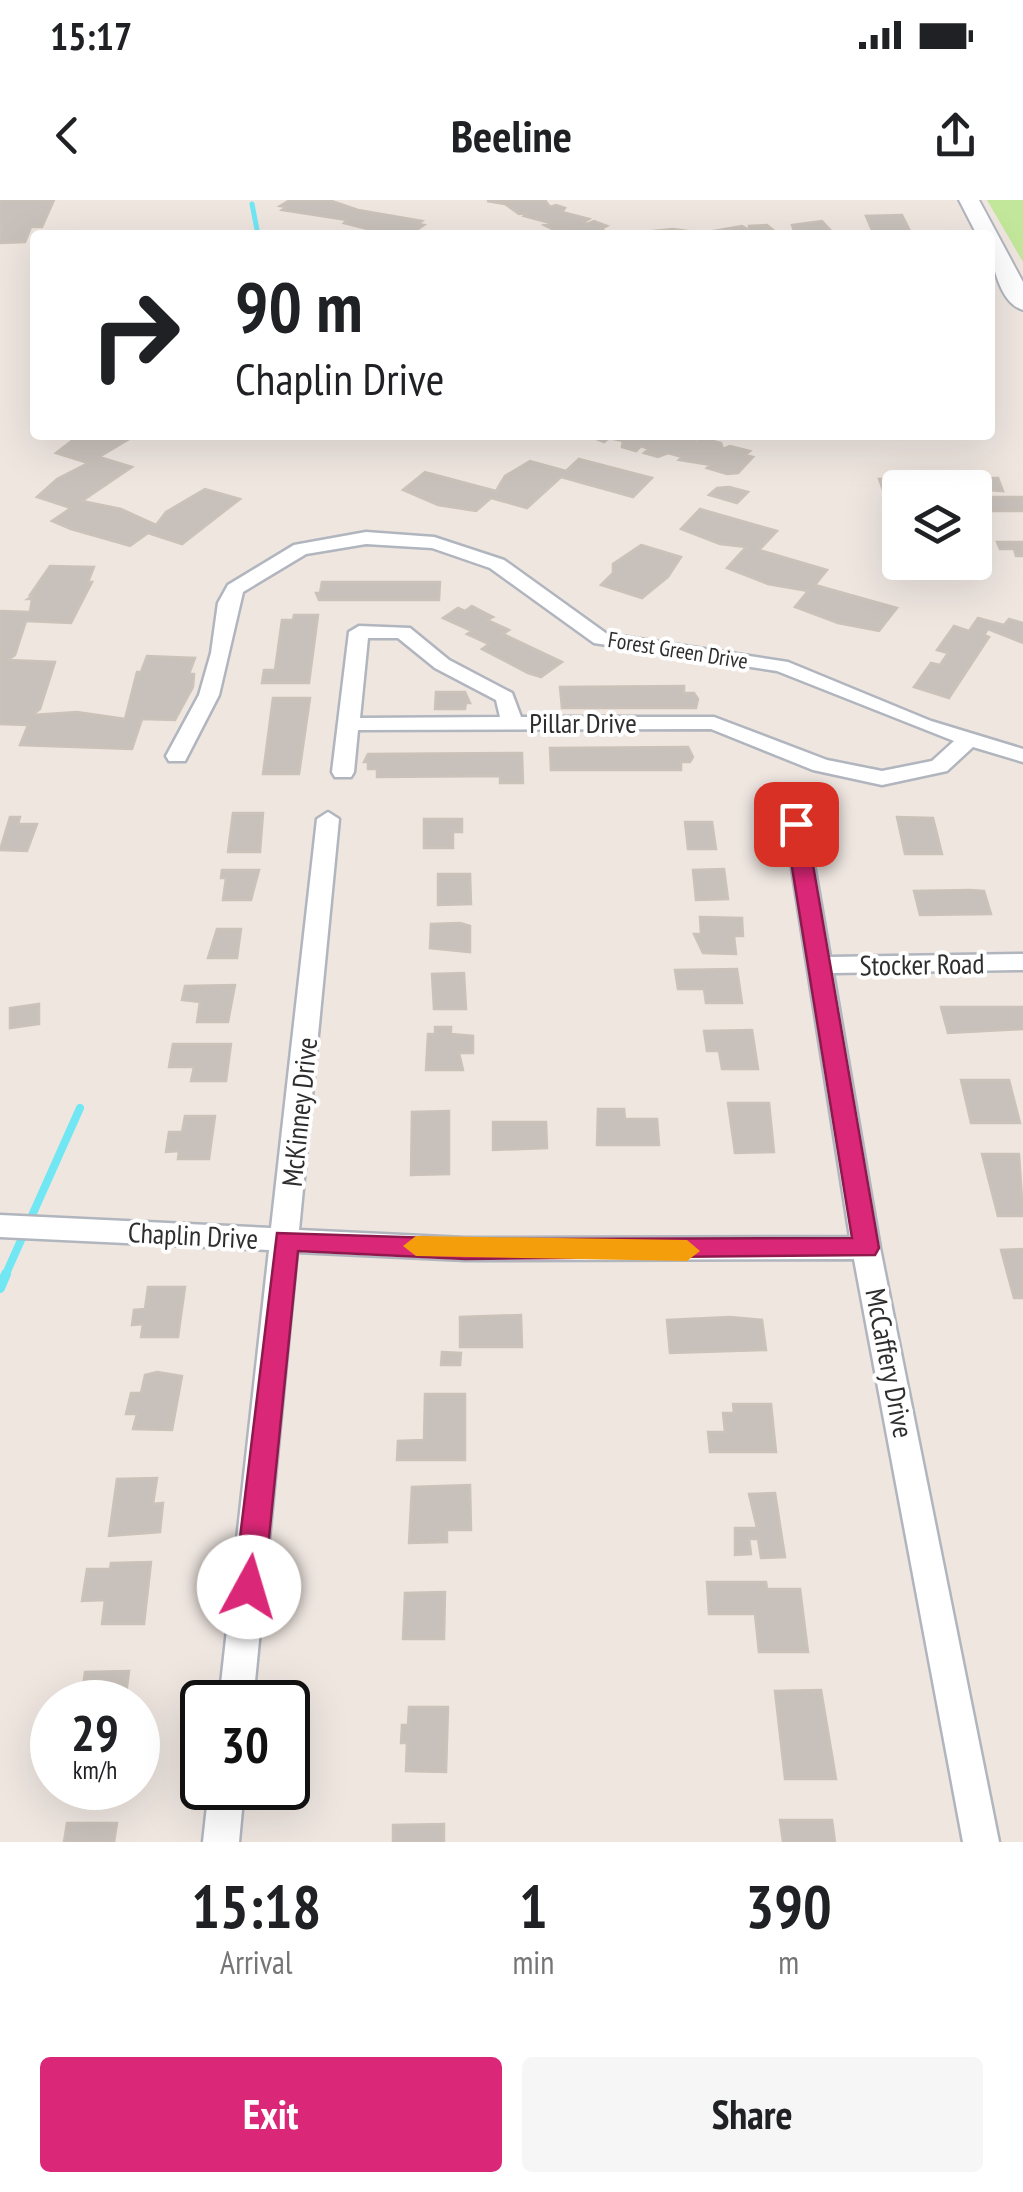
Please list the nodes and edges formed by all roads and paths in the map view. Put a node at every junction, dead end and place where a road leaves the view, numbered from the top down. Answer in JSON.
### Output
{"nodes":[{"id":1,"x":969,"y":200,"type":"edge"},
{"id":2,"x":985,"y":230,"type":"edge"},
{"id":3,"x":995,"y":249,"type":"edge"},
{"id":4,"x":1023,"y":303,"type":"edge"},
{"id":5,"x":512,"y":722,"type":"junction"},
{"id":6,"x":348,"y":724,"type":"junction"},
{"id":7,"x":968,"y":740,"type":"junction"},
{"id":8,"x":177,"y":756,"type":"dead end"},
{"id":9,"x":1023,"y":756,"type":"edge"},
{"id":10,"x":343,"y":772,"type":"dead end"},
{"id":11,"x":328,"y":819,"type":"dead end"},
{"id":12,"x":796,"y":824,"type":"dead end"},
{"id":13,"x":1023,"y":962,"type":"edge"},
{"id":14,"x":822,"y":965,"type":"junction"},
{"id":15,"x":0,"y":1226,"type":"edge"},
{"id":16,"x":286,"y":1240,"type":"junction"},
{"id":17,"x":866,"y":1248,"type":"junction"},
{"id":18,"x":238,"y":1680,"type":"edge"},
{"id":19,"x":225,"y":1810,"type":"edge"},
{"id":20,"x":221,"y":1842,"type":"edge"},
{"id":21,"x":981,"y":1842,"type":"edge"}],
"edges":[{"from":1,"to":2,"type":"main road"},
{"from":3,"to":4,"type":"main road"},
{"from":5,"to":6,"type":"street"},
{"from":5,"to":6,"type":"street","name":"Pillar Drive"},
{"from":5,"to":7,"type":"street","name":"Pillar Drive"},
{"from":6,"to":10,"type":"street","name":"Pillar Drive"},
{"from":7,"to":8,"type":"street","name":"Forest Green Drive"},
{"from":7,"to":9,"type":"street","name":"Forest Green Drive"},
{"from":11,"to":16,"type":"street","name":"McKinney Drive"},
{"from":12,"to":14,"type":"street","name":"McCaffery Drive"},
{"from":13,"to":14,"type":"street","name":"Stocker Road"},
{"from":14,"to":17,"type":"street","name":"McCaffery Drive"},
{"from":15,"to":16,"type":"street","name":"Chaplin Drive"},
{"from":16,"to":17,"type":"street","name":"Chaplin Drive"},
{"from":16,"to":18,"type":"street","name":"McKinney Drive"},
{"from":17,"to":21,"type":"street","name":"McCaffery Drive"},
{"from":19,"to":20,"type":"street"}]}
